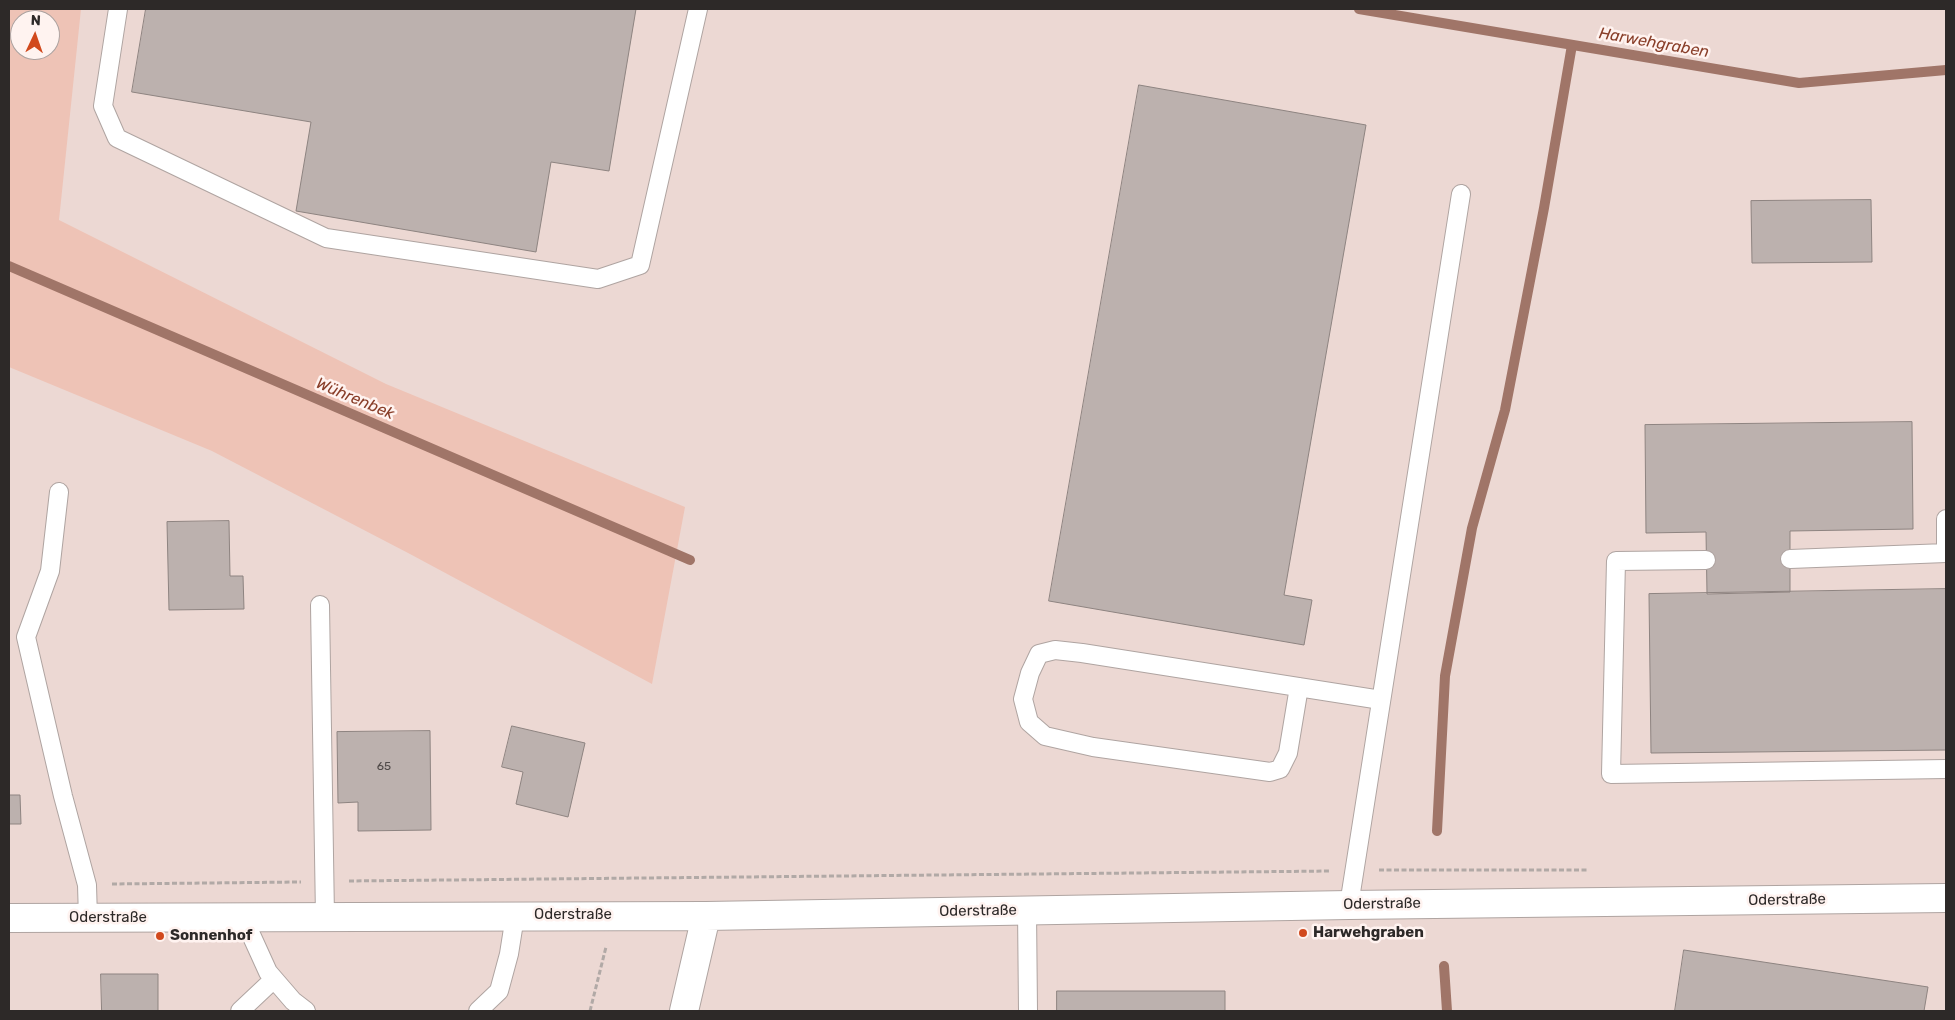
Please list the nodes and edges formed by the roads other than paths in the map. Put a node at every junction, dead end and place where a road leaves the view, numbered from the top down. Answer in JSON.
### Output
{"nodes":[{"id":1,"x":118,"y":9,"type":"edge"},
{"id":2,"x":698,"y":9,"type":"edge"},
{"id":3,"x":1461,"y":194,"type":"dead end"},
{"id":4,"x":59,"y":492,"type":"dead end"},
{"id":5,"x":1946,"y":519,"type":"edge"},
{"id":6,"x":1946,"y":553,"type":"edge"},
{"id":7,"x":1790,"y":559,"type":"dead end"},
{"id":8,"x":1706,"y":560,"type":"dead end"},
{"id":9,"x":320,"y":605,"type":"dead end"},
{"id":10,"x":1299,"y":687,"type":"junction"},
{"id":11,"x":1381,"y":700,"type":"junction"},
{"id":12,"x":1946,"y":769,"type":"edge"},
{"id":13,"x":1946,"y":898,"type":"edge"},
{"id":14,"x":1349,"y":905,"type":"junction"},
{"id":15,"x":1027,"y":910,"type":"junction"},
{"id":16,"x":515,"y":916,"type":"junction"},
{"id":17,"x":706,"y":916,"type":"junction"},
{"id":18,"x":243,"y":917,"type":"junction"},
{"id":19,"x":325,"y":917,"type":"junction"},
{"id":20,"x":9,"y":918,"type":"edge"},
{"id":21,"x":88,"y":918,"type":"junction"},
{"id":22,"x":274,"y":979,"type":"junction"},
{"id":23,"x":240,"y":1011,"type":"edge"},
{"id":24,"x":306,"y":1011,"type":"edge"},
{"id":25,"x":478,"y":1011,"type":"edge"},
{"id":26,"x":684,"y":1011,"type":"edge"},
{"id":27,"x":1028,"y":1011,"type":"edge"}],
"edges":[{"from":1,"to":2,"type":"lane"},
{"from":3,"to":11,"type":"lane"},
{"from":4,"to":21,"type":"lane"},
{"from":5,"to":6,"type":"lane"},
{"from":6,"to":7,"type":"lane"},
{"from":8,"to":12,"type":"lane"},
{"from":9,"to":19,"type":"lane"},
{"from":10,"to":10,"type":"lane"},
{"from":10,"to":11,"type":"lane"},
{"from":11,"to":14,"type":"lane"},
{"from":13,"to":14,"type":"street","name":"Oderstraße"},
{"from":14,"to":15,"type":"street","name":"Oderstraße"},
{"from":15,"to":17,"type":"street","name":"Oderstraße"},
{"from":15,"to":27,"type":"lane"},
{"from":16,"to":17,"type":"street","name":"Oderstraße"},
{"from":16,"to":19,"type":"street","name":"Oderstraße"},
{"from":16,"to":25,"type":"lane"},
{"from":17,"to":26,"type":"street"},
{"from":18,"to":19,"type":"street","name":"Oderstraße"},
{"from":18,"to":21,"type":"street","name":"Oderstraße"},
{"from":18,"to":22,"type":"lane"},
{"from":20,"to":21,"type":"street","name":"Oderstraße"},
{"from":22,"to":23,"type":"lane"},
{"from":22,"to":24,"type":"lane"}]}
